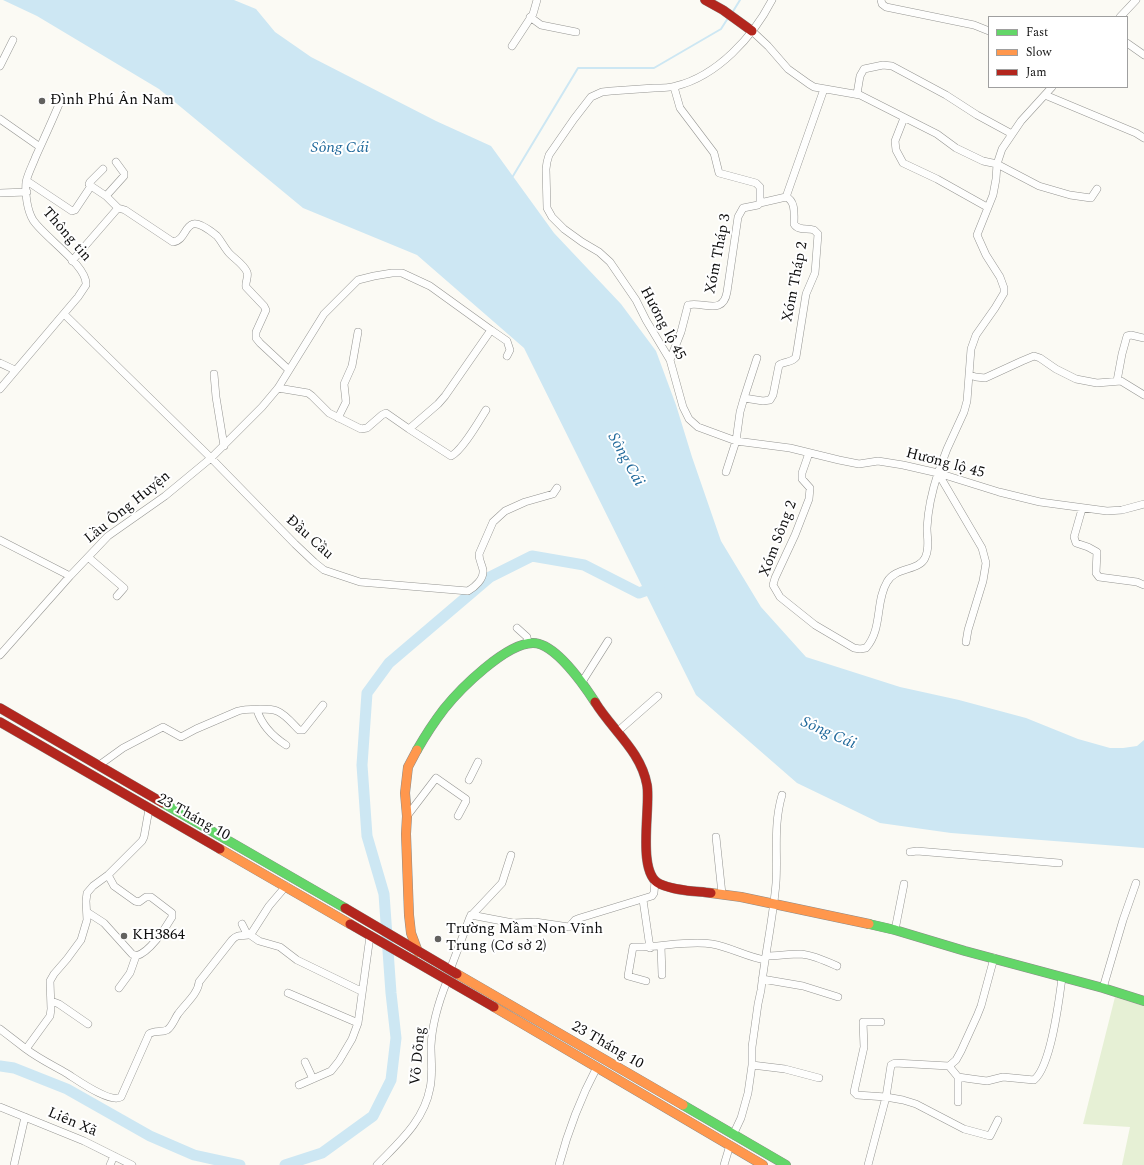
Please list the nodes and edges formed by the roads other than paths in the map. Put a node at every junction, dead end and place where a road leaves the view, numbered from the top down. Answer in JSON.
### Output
{"nodes":[{"id":1,"x":537,"y":0,"type":"edge"},
{"id":2,"x":705,"y":0,"type":"edge"},
{"id":3,"x":772,"y":0,"type":"edge"},
{"id":4,"x":881,"y":0,"type":"edge"},
{"id":5,"x":1136,"y":0,"type":"edge"},
{"id":6,"x":1121,"y":16,"type":"edge"},
{"id":7,"x":530,"y":17,"type":"junction"},
{"id":8,"x":752,"y":31,"type":"junction"},
{"id":9,"x":988,"y":31,"type":"edge"},
{"id":10,"x":576,"y":32,"type":"dead end"},
{"id":11,"x":13,"y":40,"type":"dead end"},
{"id":12,"x":1128,"y":44,"type":"edge"},
{"id":13,"x":512,"y":46,"type":"dead end"},
{"id":14,"x":1144,"y":55,"type":"edge"},
{"id":15,"x":0,"y":66,"type":"edge"},
{"id":16,"x":674,"y":87,"type":"junction"},
{"id":17,"x":1051,"y":88,"type":"edge"},
{"id":18,"x":824,"y":89,"type":"junction"},
{"id":19,"x":857,"y":94,"type":"junction"},
{"id":20,"x":1045,"y":95,"type":"junction"},
{"id":21,"x":62,"y":97,"type":"dead end"},
{"id":22,"x":904,"y":118,"type":"junction"},
{"id":23,"x":0,"y":119,"type":"edge"},
{"id":24,"x":1012,"y":134,"type":"junction"},
{"id":25,"x":1144,"y":138,"type":"edge"},
{"id":26,"x":40,"y":146,"type":"junction"},
{"id":27,"x":116,"y":162,"type":"dead end"},
{"id":28,"x":997,"y":164,"type":"junction"},
{"id":29,"x":103,"y":168,"type":"dead end"},
{"id":30,"x":26,"y":181,"type":"junction"},
{"id":31,"x":91,"y":186,"type":"junction"},
{"id":32,"x":1097,"y":189,"type":"dead end"},
{"id":33,"x":26,"y":192,"type":"junction"},
{"id":34,"x":0,"y":193,"type":"edge"},
{"id":35,"x":106,"y":196,"type":"junction"},
{"id":36,"x":786,"y":197,"type":"junction"},
{"id":37,"x":760,"y":202,"type":"junction"},
{"id":38,"x":118,"y":208,"type":"junction"},
{"id":39,"x":988,"y":208,"type":"junction"},
{"id":40,"x":72,"y":260,"type":"junction"},
{"id":41,"x":64,"y":314,"type":"junction"},
{"id":42,"x":492,"y":330,"type":"junction"},
{"id":43,"x":358,"y":332,"type":"dead end"},
{"id":44,"x":1144,"y":338,"type":"edge"},
{"id":45,"x":507,"y":356,"type":"dead end"},
{"id":46,"x":757,"y":358,"type":"dead end"},
{"id":47,"x":670,"y":360,"type":"junction"},
{"id":48,"x":0,"y":363,"type":"edge"},
{"id":49,"x":15,"y":370,"type":"junction"},
{"id":50,"x":289,"y":370,"type":"junction"},
{"id":51,"x":214,"y":374,"type":"dead end"},
{"id":52,"x":969,"y":375,"type":"junction"},
{"id":53,"x":1117,"y":381,"type":"junction"},
{"id":54,"x":278,"y":388,"type":"junction"},
{"id":55,"x":0,"y":389,"type":"edge"},
{"id":56,"x":1144,"y":394,"type":"edge"},
{"id":57,"x":744,"y":398,"type":"junction"},
{"id":58,"x":486,"y":410,"type":"dead end"},
{"id":59,"x":338,"y":418,"type":"junction"},
{"id":60,"x":409,"y":429,"type":"junction"},
{"id":61,"x":736,"y":440,"type":"junction"},
{"id":62,"x":224,"y":446,"type":"junction"},
{"id":63,"x":809,"y":453,"type":"junction"},
{"id":64,"x":211,"y":458,"type":"junction"},
{"id":65,"x":726,"y":472,"type":"dead end"},
{"id":66,"x":938,"y":473,"type":"junction"},
{"id":67,"x":557,"y":488,"type":"dead end"},
{"id":68,"x":1144,"y":504,"type":"edge"},
{"id":69,"x":1082,"y":509,"type":"junction"},
{"id":70,"x":0,"y":540,"type":"edge"},
{"id":71,"x":88,"y":556,"type":"junction"},
{"id":72,"x":70,"y":576,"type":"junction"},
{"id":73,"x":1144,"y":585,"type":"edge"},
{"id":74,"x":117,"y":596,"type":"dead end"},
{"id":75,"x":517,"y":628,"type":"dead end"},
{"id":76,"x":608,"y":641,"type":"dead end"},
{"id":77,"x":966,"y":642,"type":"dead end"},
{"id":78,"x":528,"y":643,"type":"junction"},
{"id":79,"x":0,"y":655,"type":"edge"},
{"id":80,"x":582,"y":682,"type":"junction"},
{"id":81,"x":658,"y":696,"type":"dead end"},
{"id":82,"x":323,"y":705,"type":"dead end"},
{"id":83,"x":0,"y":708,"type":"edge"},
{"id":84,"x":257,"y":710,"type":"junction"},
{"id":85,"x":0,"y":722,"type":"edge"},
{"id":86,"x":618,"y":732,"type":"junction"},
{"id":87,"x":286,"y":745,"type":"dead end"},
{"id":88,"x":478,"y":762,"type":"dead end"},
{"id":89,"x":98,"y":766,"type":"junction"},
{"id":90,"x":469,"y":780,"type":"dead end"},
{"id":91,"x":782,"y":795,"type":"dead end"},
{"id":92,"x":154,"y":799,"type":"junction"},
{"id":93,"x":149,"y":809,"type":"junction"},
{"id":94,"x":407,"y":816,"type":"junction"},
{"id":95,"x":458,"y":816,"type":"dead end"},
{"id":96,"x":716,"y":837,"type":"dead end"},
{"id":97,"x":910,"y":852,"type":"dead end"},
{"id":98,"x":511,"y":855,"type":"dead end"},
{"id":99,"x":1059,"y":863,"type":"dead end"},
{"id":100,"x":108,"y":874,"type":"junction"},
{"id":101,"x":655,"y":881,"type":"junction"},
{"id":102,"x":1136,"y":883,"type":"dead end"},
{"id":103,"x":904,"y":884,"type":"dead end"},
{"id":104,"x":286,"y":886,"type":"junction"},
{"id":105,"x":722,"y":894,"type":"junction"},
{"id":106,"x":643,"y":900,"type":"junction"},
{"id":107,"x":774,"y":904,"type":"junction"},
{"id":108,"x":87,"y":912,"type":"junction"},
{"id":109,"x":471,"y":915,"type":"junction"},
{"id":110,"x":242,"y":924,"type":"dead end"},
{"id":111,"x":895,"y":930,"type":"junction"},
{"id":112,"x":249,"y":935,"type":"junction"},
{"id":113,"x":371,"y":936,"type":"junction"},
{"id":114,"x":661,"y":946,"type":"junction"},
{"id":115,"x":650,"y":948,"type":"junction"},
{"id":116,"x":416,"y":951,"type":"junction"},
{"id":117,"x":136,"y":956,"type":"junction"},
{"id":118,"x":765,"y":958,"type":"junction"},
{"id":119,"x":994,"y":958,"type":"junction"},
{"id":120,"x":838,"y":966,"type":"dead end"},
{"id":121,"x":450,"y":970,"type":"junction"},
{"id":122,"x":662,"y":975,"type":"dead end"},
{"id":123,"x":1062,"y":978,"type":"junction"},
{"id":124,"x":762,"y":979,"type":"junction"},
{"id":125,"x":646,"y":980,"type":"dead end"},
{"id":126,"x":447,"y":981,"type":"junction"},
{"id":127,"x":120,"y":988,"type":"dead end"},
{"id":128,"x":1103,"y":988,"type":"junction"},
{"id":129,"x":361,"y":991,"type":"junction"},
{"id":130,"x":288,"y":993,"type":"dead end"},
{"id":131,"x":838,"y":997,"type":"dead end"},
{"id":132,"x":50,"y":1001,"type":"junction"},
{"id":133,"x":1144,"y":1001,"type":"edge"},
{"id":134,"x":358,"y":1022,"type":"junction"},
{"id":135,"x":881,"y":1022,"type":"dead end"},
{"id":136,"x":88,"y":1024,"type":"dead end"},
{"id":137,"x":0,"y":1029,"type":"edge"},
{"id":138,"x":26,"y":1048,"type":"junction"},
{"id":139,"x":305,"y":1062,"type":"dead end"},
{"id":140,"x":752,"y":1065,"type":"junction"},
{"id":141,"x":949,"y":1066,"type":"junction"},
{"id":142,"x":597,"y":1067,"type":"junction"},
{"id":143,"x":958,"y":1077,"type":"junction"},
{"id":144,"x":819,"y":1078,"type":"dead end"},
{"id":145,"x":313,"y":1079,"type":"junction"},
{"id":146,"x":299,"y":1085,"type":"dead end"},
{"id":147,"x":886,"y":1097,"type":"junction"},
{"id":148,"x":958,"y":1102,"type":"dead end"},
{"id":149,"x":0,"y":1107,"type":"edge"},
{"id":150,"x":25,"y":1117,"type":"junction"},
{"id":151,"x":998,"y":1120,"type":"dead end"},
{"id":152,"x":733,"y":1135,"type":"junction"},
{"id":153,"x":730,"y":1145,"type":"junction"},
{"id":154,"x":114,"y":1156,"type":"junction"},
{"id":155,"x":14,"y":1165,"type":"edge"},
{"id":156,"x":110,"y":1165,"type":"edge"},
{"id":157,"x":132,"y":1165,"type":"edge"},
{"id":158,"x":377,"y":1165,"type":"edge"},
{"id":159,"x":559,"y":1165,"type":"edge"},
{"id":160,"x":724,"y":1165,"type":"edge"},
{"id":161,"x":763,"y":1165,"type":"edge"},
{"id":162,"x":786,"y":1165,"type":"edge"},
{"id":163,"x":868,"y":1165,"type":"edge"}],
"edges":[{"from":1,"to":7,"type":"street"},
{"from":2,"to":8,"type":"main road"},
{"from":3,"to":8,"type":"street","name":"Hương lộ 45"},
{"from":4,"to":9,"type":"street"},
{"from":5,"to":6,"type":"street"},
{"from":7,"to":10,"type":"street"},
{"from":7,"to":13,"type":"street"},
{"from":8,"to":16,"type":"street","name":"Hương lộ 45"},
{"from":8,"to":18,"type":"street"},
{"from":11,"to":15,"type":"street"},
{"from":12,"to":14,"type":"street"},
{"from":16,"to":37,"type":"street"},
{"from":16,"to":47,"type":"street","name":"Hương lộ 45"},
{"from":17,"to":20,"type":"street"},
{"from":18,"to":19,"type":"street"},
{"from":18,"to":36,"type":"street"},
{"from":19,"to":22,"type":"street"},
{"from":19,"to":24,"type":"street"},
{"from":20,"to":24,"type":"street"},
{"from":20,"to":25,"type":"street"},
{"from":21,"to":26,"type":"street","name":"Thông tin"},
{"from":22,"to":28,"type":"street"},
{"from":22,"to":39,"type":"street"},
{"from":23,"to":26,"type":"street"},
{"from":24,"to":28,"type":"street"},
{"from":26,"to":30,"type":"street","name":"Thông tin"},
{"from":27,"to":35,"type":"street"},
{"from":28,"to":32,"type":"street"},
{"from":28,"to":39,"type":"street"},
{"from":29,"to":31,"type":"street"},
{"from":30,"to":31,"type":"street"},
{"from":30,"to":33,"type":"street","name":"Thông tin"},
{"from":31,"to":35,"type":"street"},
{"from":33,"to":34,"type":"street"},
{"from":33,"to":40,"type":"street","name":"Thông tin"},
{"from":35,"to":38,"type":"street"},
{"from":36,"to":37,"type":"street","name":"Xóm Tháp 3"},
{"from":36,"to":57,"type":"street","name":"Xóm Tháp 2"},
{"from":37,"to":47,"type":"street","name":"Xóm Tháp 3"},
{"from":38,"to":40,"type":"street"},
{"from":38,"to":50,"type":"street"},
{"from":39,"to":52,"type":"street"},
{"from":40,"to":41,"type":"street","name":"Thông tin"},
{"from":41,"to":49,"type":"street","name":"Thông tin"},
{"from":41,"to":64,"type":"street","name":"Đầu Cầu"},
{"from":42,"to":45,"type":"street","name":"Lầu Ông Huyện"},
{"from":42,"to":50,"type":"street","name":"Lầu Ông Huyện"},
{"from":42,"to":60,"type":"street"},
{"from":43,"to":59,"type":"street"},
{"from":44,"to":53,"type":"street"},
{"from":46,"to":57,"type":"street"},
{"from":47,"to":61,"type":"street","name":"Hương lộ 45"},
{"from":48,"to":49,"type":"street"},
{"from":49,"to":55,"type":"street","name":"Thông tin"},
{"from":50,"to":54,"type":"street","name":"Lầu Ông Huyện"},
{"from":51,"to":62,"type":"street"},
{"from":52,"to":53,"type":"street"},
{"from":52,"to":66,"type":"street"},
{"from":53,"to":56,"type":"street"},
{"from":54,"to":59,"type":"street"},
{"from":54,"to":62,"type":"street","name":"Lầu Ông Huyện"},
{"from":57,"to":61,"type":"street"},
{"from":58,"to":60,"type":"street"},
{"from":59,"to":60,"type":"street"},
{"from":61,"to":63,"type":"street","name":"Hương lộ 45"},
{"from":61,"to":65,"type":"street"},
{"from":62,"to":64,"type":"street","name":"Lầu Ông Huyện"},
{"from":63,"to":66,"type":"street","name":"Hương lộ 45"},
{"from":63,"to":66,"type":"street","name":"Xóm Sông 2"},
{"from":64,"to":67,"type":"street","name":"Đầu Cầu"},
{"from":64,"to":71,"type":"street","name":"Lầu Ông Huyện"},
{"from":66,"to":69,"type":"street","name":"Hương lộ 45"},
{"from":66,"to":77,"type":"street"},
{"from":68,"to":69,"type":"street","name":"Hương lộ 45"},
{"from":69,"to":73,"type":"street"},
{"from":70,"to":72,"type":"street"},
{"from":71,"to":72,"type":"street","name":"Lầu Ông Huyện"},
{"from":71,"to":74,"type":"street"},
{"from":72,"to":79,"type":"street","name":"Lầu Ông Huyện"},
{"from":75,"to":78,"type":"street"},
{"from":76,"to":80,"type":"street"},
{"from":78,"to":80,"type":"main road"},
{"from":78,"to":94,"type":"main road"},
{"from":80,"to":86,"type":"main road"},
{"from":81,"to":86,"type":"street"},
{"from":82,"to":84,"type":"street"},
{"from":83,"to":89,"type":"main road","name":"23 Tháng 10"},
{"from":84,"to":87,"type":"street"},
{"from":84,"to":89,"type":"street"},
{"from":85,"to":93,"type":"main road","name":"23 Tháng 10"},
{"from":86,"to":101,"type":"main road"},
{"from":88,"to":90,"type":"street"},
{"from":89,"to":92,"type":"main road","name":"23 Tháng 10"},
{"from":91,"to":107,"type":"street"},
{"from":92,"to":93,"type":"main road"},
{"from":92,"to":116,"type":"main road","name":"23 Tháng 10"},
{"from":93,"to":100,"type":"street"},
{"from":93,"to":104,"type":"main road","name":"23 Tháng 10"},
{"from":94,"to":95,"type":"street"},
{"from":94,"to":116,"type":"main road"},
{"from":96,"to":105,"type":"street"},
{"from":97,"to":99,"type":"street"},
{"from":98,"to":109,"type":"street"},
{"from":100,"to":108,"type":"street"},
{"from":100,"to":117,"type":"street"},
{"from":101,"to":105,"type":"main road"},
{"from":101,"to":106,"type":"street"},
{"from":102,"to":128,"type":"street"},
{"from":103,"to":111,"type":"street"},
{"from":104,"to":112,"type":"street"},
{"from":104,"to":113,"type":"main road","name":"23 Tháng 10"},
{"from":105,"to":107,"type":"main road"},
{"from":106,"to":109,"type":"street"},
{"from":106,"to":115,"type":"street"},
{"from":107,"to":111,"type":"main road"},
{"from":107,"to":118,"type":"street"},
{"from":108,"to":117,"type":"street"},
{"from":108,"to":132,"type":"street"},
{"from":109,"to":121,"type":"street"},
{"from":110,"to":112,"type":"street"},
{"from":111,"to":119,"type":"main road"},
{"from":112,"to":129,"type":"street"},
{"from":112,"to":138,"type":"street"},
{"from":113,"to":126,"type":"main road","name":"23 Tháng 10"},
{"from":113,"to":129,"type":"street"},
{"from":114,"to":115,"type":"street"},
{"from":114,"to":118,"type":"street"},
{"from":114,"to":122,"type":"street"},
{"from":115,"to":125,"type":"street"},
{"from":116,"to":121,"type":"main road","name":"23 Tháng 10"},
{"from":117,"to":127,"type":"street"},
{"from":118,"to":120,"type":"street"},
{"from":118,"to":124,"type":"street"},
{"from":119,"to":123,"type":"main road"},
{"from":119,"to":141,"type":"street"},
{"from":121,"to":126,"type":"main road"},
{"from":121,"to":152,"type":"main road","name":"23 Tháng 10"},
{"from":123,"to":128,"type":"main road"},
{"from":123,"to":143,"type":"street"},
{"from":124,"to":131,"type":"street"},
{"from":124,"to":140,"type":"street"},
{"from":126,"to":142,"type":"main road","name":"23 Tháng 10"},
{"from":126,"to":158,"type":"street","name":"Võ Dõng"},
{"from":128,"to":133,"type":"main road"},
{"from":129,"to":134,"type":"street"},
{"from":130,"to":134,"type":"street"},
{"from":132,"to":136,"type":"street"},
{"from":132,"to":138,"type":"street"},
{"from":134,"to":145,"type":"street"},
{"from":135,"to":147,"type":"street"},
{"from":137,"to":138,"type":"street"},
{"from":139,"to":145,"type":"street"},
{"from":140,"to":144,"type":"street"},
{"from":140,"to":152,"type":"street"},
{"from":141,"to":143,"type":"street"},
{"from":141,"to":147,"type":"street"},
{"from":142,"to":153,"type":"main road","name":"23 Tháng 10"},
{"from":142,"to":159,"type":"street"},
{"from":143,"to":148,"type":"street"},
{"from":145,"to":146,"type":"street"},
{"from":147,"to":151,"type":"street"},
{"from":147,"to":163,"type":"street"},
{"from":149,"to":150,"type":"street","name":"Liên Xã"},
{"from":150,"to":154,"type":"street","name":"Liên Xã"},
{"from":150,"to":155,"type":"street"},
{"from":152,"to":153,"type":"main road"},
{"from":152,"to":162,"type":"main road","name":"23 Tháng 10"},
{"from":153,"to":160,"type":"street"},
{"from":153,"to":161,"type":"main road","name":"23 Tháng 10"},
{"from":154,"to":156,"type":"street"},
{"from":154,"to":157,"type":"street","name":"Liên Xã"}]}
